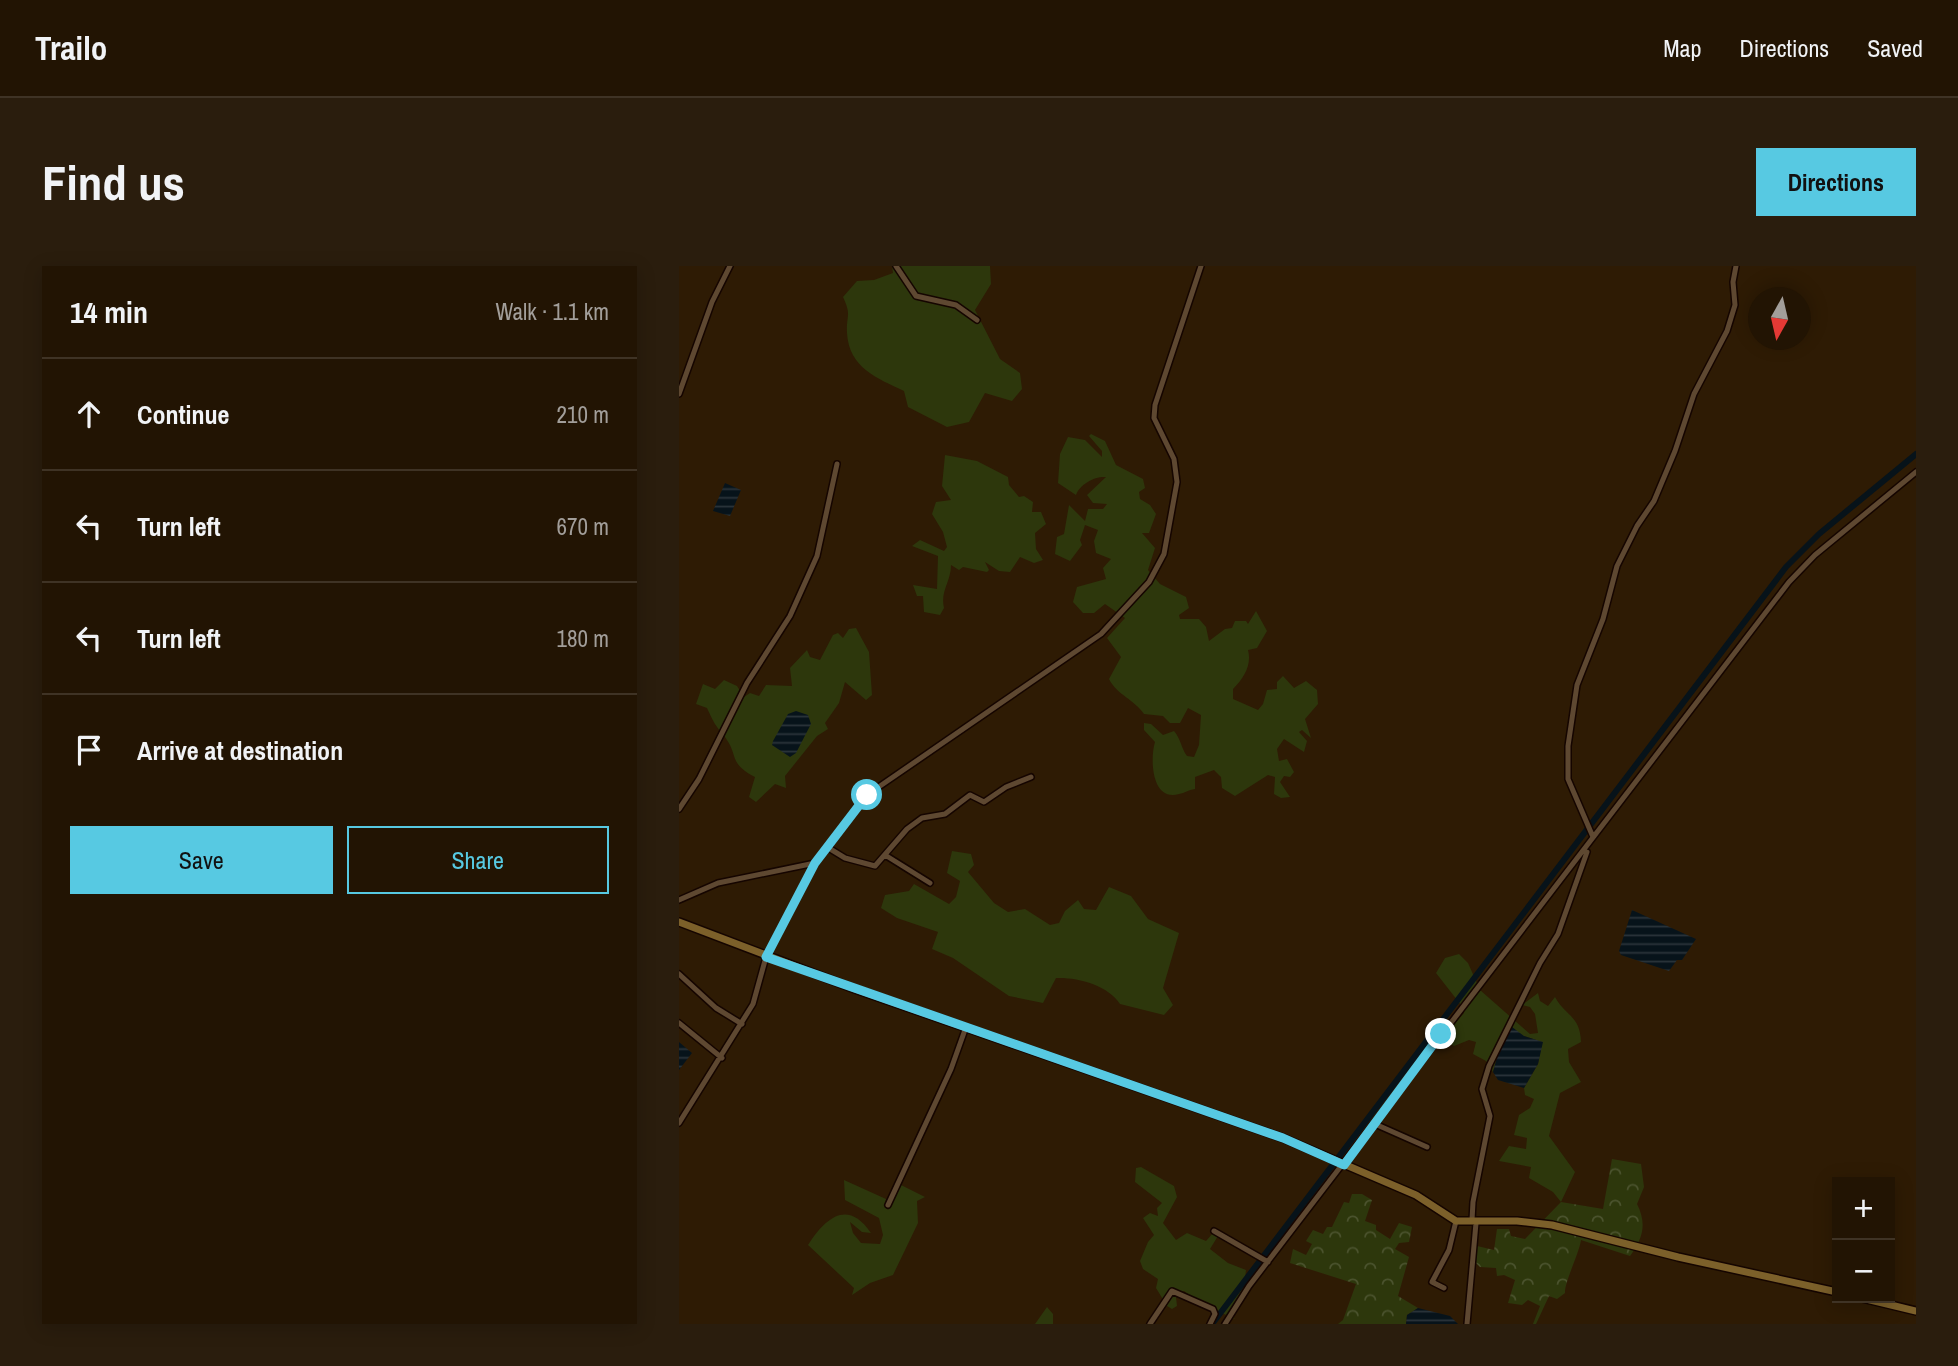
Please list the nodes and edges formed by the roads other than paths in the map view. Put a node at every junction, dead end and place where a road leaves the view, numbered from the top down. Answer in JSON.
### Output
{"nodes":[{"id":1,"x":730,"y":266,"type":"edge"},
{"id":2,"x":896,"y":266,"type":"edge"},
{"id":3,"x":1201,"y":266,"type":"edge"},
{"id":4,"x":1736,"y":266,"type":"edge"},
{"id":5,"x":978,"y":320,"type":"dead end"},
{"id":6,"x":679,"y":394,"type":"edge"},
{"id":7,"x":837,"y":464,"type":"dead end"},
{"id":8,"x":1916,"y":472,"type":"edge"},
{"id":9,"x":1031,"y":777,"type":"dead end"},
{"id":10,"x":679,"y":809,"type":"edge"},
{"id":11,"x":1591,"y":836,"type":"junction"},
{"id":12,"x":1589,"y":846,"type":"junction"},
{"id":13,"x":827,"y":847,"type":"junction"},
{"id":14,"x":885,"y":855,"type":"junction"},
{"id":15,"x":815,"y":863,"type":"junction"},
{"id":16,"x":930,"y":883,"type":"dead end"},
{"id":17,"x":679,"y":900,"type":"edge"},
{"id":18,"x":679,"y":922,"type":"edge"},
{"id":19,"x":766,"y":957,"type":"junction"},
{"id":20,"x":679,"y":974,"type":"edge"},
{"id":21,"x":679,"y":1023,"type":"edge"},
{"id":22,"x":742,"y":1024,"type":"junction"},
{"id":23,"x":966,"y":1027,"type":"junction"},
{"id":24,"x":722,"y":1058,"type":"junction"},
{"id":25,"x":679,"y":1123,"type":"edge"},
{"id":26,"x":1375,"y":1124,"type":"junction"},
{"id":27,"x":1427,"y":1147,"type":"dead end"},
{"id":28,"x":1342,"y":1164,"type":"junction"},
{"id":29,"x":888,"y":1205,"type":"dead end"},
{"id":30,"x":1455,"y":1221,"type":"junction"},
{"id":31,"x":1476,"y":1223,"type":"junction"},
{"id":32,"x":1214,"y":1231,"type":"dead end"},
{"id":33,"x":1268,"y":1262,"type":"junction"},
{"id":34,"x":1444,"y":1288,"type":"dead end"},
{"id":35,"x":1832,"y":1291,"type":"edge"},
{"id":36,"x":1883,"y":1303,"type":"edge"},
{"id":37,"x":1916,"y":1311,"type":"edge"},
{"id":38,"x":1150,"y":1324,"type":"edge"},
{"id":39,"x":1210,"y":1324,"type":"edge"},
{"id":40,"x":1224,"y":1324,"type":"edge"},
{"id":41,"x":1467,"y":1324,"type":"edge"}],
"edges":[{"from":1,"to":6,"type":"street"},
{"from":2,"to":5,"type":"street"},
{"from":3,"to":13,"type":"street"},
{"from":4,"to":11,"type":"street"},
{"from":7,"to":10,"type":"street"},
{"from":8,"to":11,"type":"street"},
{"from":9,"to":14,"type":"street"},
{"from":11,"to":12,"type":"street"},
{"from":12,"to":26,"type":"street"},
{"from":12,"to":31,"type":"street"},
{"from":13,"to":14,"type":"street"},
{"from":13,"to":15,"type":"street"},
{"from":14,"to":16,"type":"street"},
{"from":15,"to":17,"type":"street"},
{"from":15,"to":19,"type":"street"},
{"from":18,"to":19,"type":"main road"},
{"from":19,"to":22,"type":"street"},
{"from":19,"to":23,"type":"main road"},
{"from":20,"to":22,"type":"street"},
{"from":21,"to":24,"type":"street"},
{"from":22,"to":24,"type":"street"},
{"from":23,"to":28,"type":"main road"},
{"from":23,"to":29,"type":"street"},
{"from":24,"to":25,"type":"street"},
{"from":26,"to":27,"type":"street"},
{"from":26,"to":28,"type":"street"},
{"from":28,"to":30,"type":"main road"},
{"from":28,"to":33,"type":"street"},
{"from":30,"to":31,"type":"main road"},
{"from":30,"to":34,"type":"street"},
{"from":31,"to":35,"type":"main road"},
{"from":31,"to":41,"type":"street"},
{"from":32,"to":33,"type":"street"},
{"from":33,"to":40,"type":"street"},
{"from":36,"to":37,"type":"main road"},
{"from":38,"to":39,"type":"street"}]}
